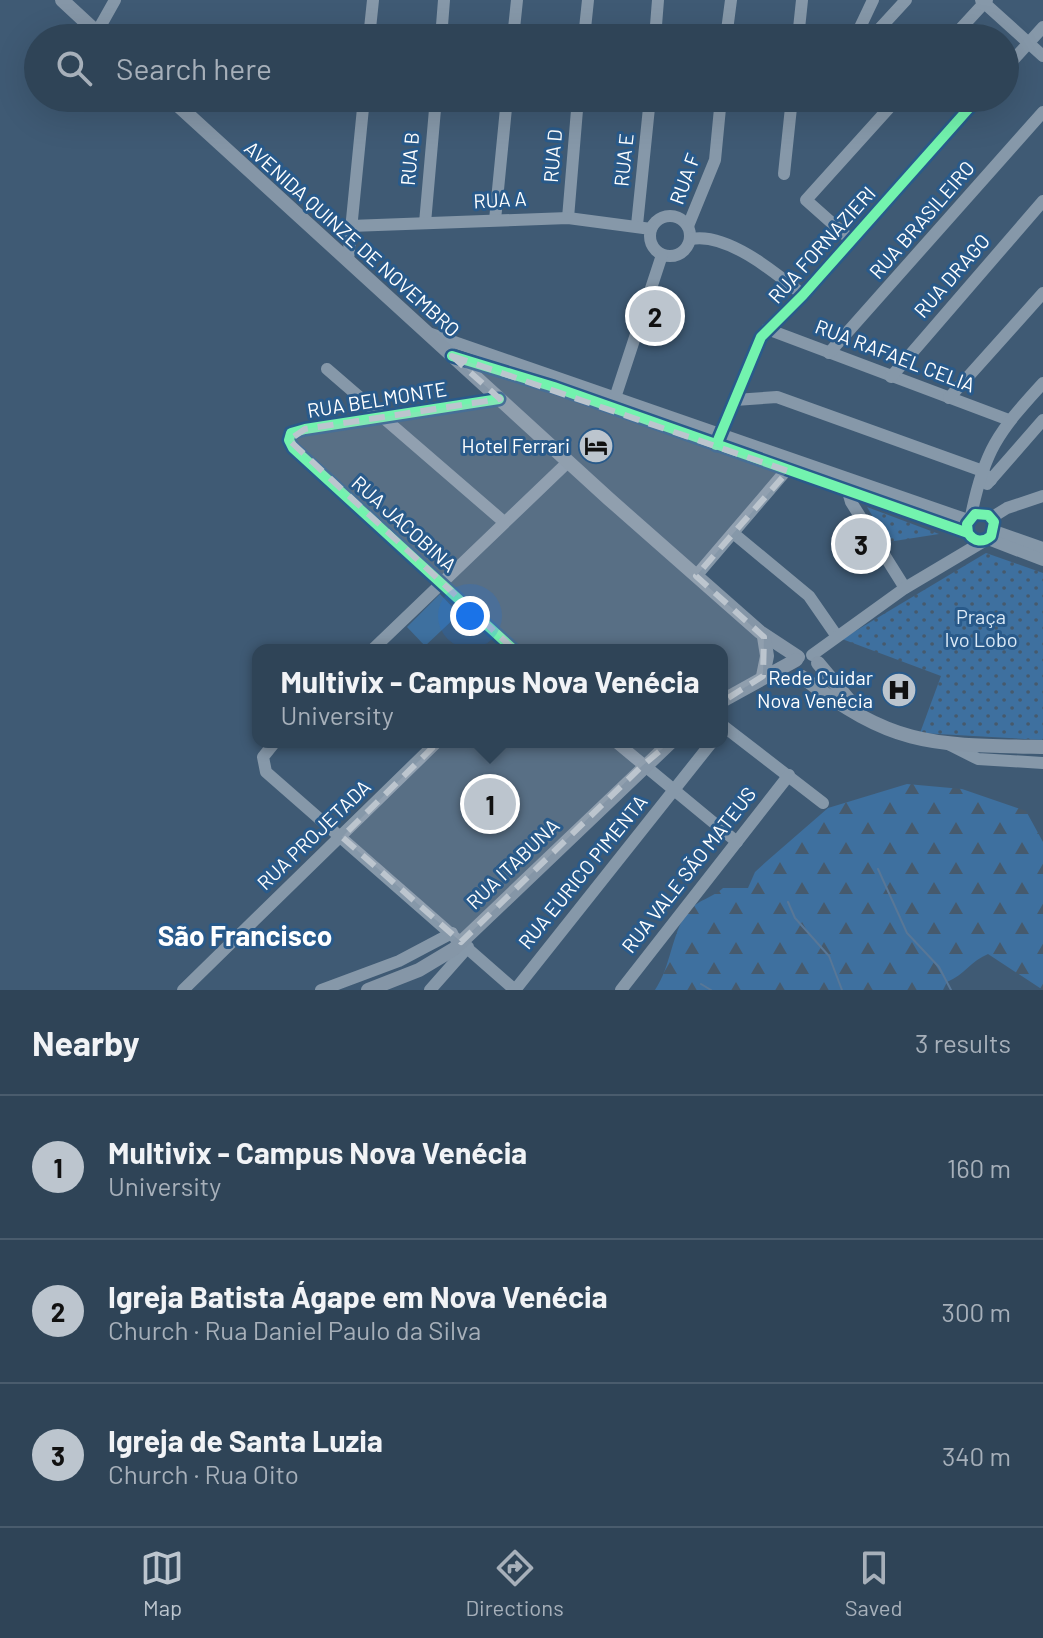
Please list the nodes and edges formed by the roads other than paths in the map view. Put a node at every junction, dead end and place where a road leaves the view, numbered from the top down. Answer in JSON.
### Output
{"nodes":[{"id":1,"x":62,"y":0,"type":"edge"},
{"id":2,"x":115,"y":0,"type":"edge"},
{"id":3,"x":373,"y":0,"type":"edge"},
{"id":4,"x":444,"y":0,"type":"edge"},
{"id":5,"x":517,"y":0,"type":"edge"},
{"id":6,"x":588,"y":0,"type":"edge"},
{"id":7,"x":658,"y":0,"type":"edge"},
{"id":8,"x":731,"y":0,"type":"edge"},
{"id":9,"x":802,"y":0,"type":"edge"},
{"id":10,"x":873,"y":0,"type":"edge"},
{"id":11,"x":906,"y":0,"type":"edge"},
{"id":12,"x":984,"y":1,"type":"edge"},
{"id":13,"x":88,"y":24,"type":"edge"},
{"id":14,"x":105,"y":24,"type":"edge"},
{"id":15,"x":370,"y":24,"type":"edge"},
{"id":16,"x":442,"y":24,"type":"edge"},
{"id":17,"x":514,"y":24,"type":"edge"},
{"id":18,"x":585,"y":24,"type":"edge"},
{"id":19,"x":656,"y":24,"type":"edge"},
{"id":20,"x":728,"y":24,"type":"edge"},
{"id":21,"x":799,"y":24,"type":"edge"},
{"id":22,"x":862,"y":24,"type":"edge"},
{"id":23,"x":884,"y":24,"type":"edge"},
{"id":24,"x":964,"y":24,"type":"edge"},
{"id":25,"x":1009,"y":24,"type":"edge"},
{"id":26,"x":1043,"y":27,"type":"edge"},
{"id":27,"x":1019,"y":34,"type":"edge"},
{"id":28,"x":1029,"y":43,"type":"junction"},
{"id":29,"x":1019,"y":54,"type":"edge"},
{"id":30,"x":1043,"y":56,"type":"edge"},
{"id":31,"x":185,"y":112,"type":"edge"},
{"id":32,"x":362,"y":112,"type":"edge"},
{"id":33,"x":435,"y":112,"type":"edge"},
{"id":34,"x":506,"y":112,"type":"edge"},
{"id":35,"x":577,"y":112,"type":"edge"},
{"id":36,"x":649,"y":112,"type":"edge"},
{"id":37,"x":720,"y":112,"type":"edge"},
{"id":38,"x":791,"y":112,"type":"edge"},
{"id":39,"x":885,"y":112,"type":"edge"},
{"id":40,"x":965,"y":112,"type":"edge"},
{"id":41,"x":1043,"y":112,"type":"edge"},
{"id":42,"x":784,"y":174,"type":"dead end"},
{"id":43,"x":1043,"y":201,"type":"edge"},
{"id":44,"x":568,"y":218,"type":"junction"},
{"id":45,"x":495,"y":220,"type":"junction"},
{"id":46,"x":425,"y":223,"type":"junction"},
{"id":47,"x":637,"y":225,"type":"junction"},
{"id":48,"x":350,"y":226,"type":"junction"},
{"id":49,"x":651,"y":229,"type":"junction"},
{"id":50,"x":689,"y":232,"type":"junction"},
{"id":51,"x":851,"y":240,"type":"junction"},
{"id":52,"x":662,"y":255,"type":"junction"},
{"id":53,"x":348,"y":260,"type":"junction"},
{"id":54,"x":1043,"y":293,"type":"edge"},
{"id":55,"x":803,"y":295,"type":"junction"},
{"id":56,"x":767,"y":329,"type":"junction"},
{"id":57,"x":428,"y":333,"type":"junction"},
{"id":58,"x":829,"y":353,"type":"junction"},
{"id":59,"x":452,"y":356,"type":"junction"},
{"id":60,"x":327,"y":369,"type":"dead end"},
{"id":61,"x":891,"y":377,"type":"junction"},
{"id":62,"x":1043,"y":383,"type":"edge"},
{"id":63,"x":949,"y":398,"type":"junction"},
{"id":64,"x":499,"y":399,"type":"junction"},
{"id":65,"x":735,"y":400,"type":"junction"},
{"id":66,"x":614,"y":402,"type":"junction"},
{"id":67,"x":384,"y":416,"type":"junction"},
{"id":68,"x":1009,"y":420,"type":"junction"},
{"id":69,"x":1043,"y":420,"type":"edge"},
{"id":70,"x":721,"y":432,"type":"junction"},
{"id":71,"x":716,"y":445,"type":"junction"},
{"id":72,"x":303,"y":458,"type":"joint"},
{"id":73,"x":568,"y":462,"type":"junction"},
{"id":74,"x":791,"y":466,"type":"junction"},
{"id":75,"x":980,"y":470,"type":"junction"},
{"id":76,"x":850,"y":479,"type":"junction"},
{"id":77,"x":991,"y":480,"type":"junction"},
{"id":78,"x":847,"y":492,"type":"junction"},
{"id":79,"x":1043,"y":496,"type":"edge"},
{"id":80,"x":976,"y":499,"type":"junction"},
{"id":81,"x":504,"y":522,"type":"junction"},
{"id":82,"x":980,"y":528,"type":"junction"},
{"id":83,"x":733,"y":533,"type":"junction"},
{"id":84,"x":1043,"y":548,"type":"edge"},
{"id":85,"x":1043,"y":560,"type":"edge"},
{"id":86,"x":696,"y":576,"type":"junction"},
{"id":87,"x":442,"y":583,"type":"junction"},
{"id":88,"x":905,"y":588,"type":"junction"},
{"id":89,"x":762,"y":634,"type":"junction"},
{"id":90,"x":831,"y":638,"type":"junction"},
{"id":91,"x":378,"y":644,"type":"edge"},
{"id":92,"x":508,"y":644,"type":"edge"},
{"id":93,"x":802,"y":665,"type":"junction"},
{"id":94,"x":763,"y":676,"type":"junction"},
{"id":95,"x":728,"y":697,"type":"edge"},
{"id":96,"x":867,"y":721,"type":"junction"},
{"id":97,"x":728,"y":731,"type":"edge"},
{"id":98,"x":950,"y":745,"type":"junction"},
{"id":99,"x":1043,"y":747,"type":"edge"},
{"id":100,"x":270,"y":748,"type":"edge"},
{"id":101,"x":431,"y":748,"type":"edge"},
{"id":102,"x":622,"y":748,"type":"edge"},
{"id":103,"x":664,"y":748,"type":"edge"},
{"id":104,"x":707,"y":748,"type":"edge"},
{"id":105,"x":1043,"y":763,"type":"edge"},
{"id":106,"x":642,"y":766,"type":"junction"},
{"id":107,"x":789,"y":775,"type":"junction"},
{"id":108,"x":673,"y":792,"type":"junction"},
{"id":109,"x":823,"y":803,"type":"dead end"},
{"id":110,"x":342,"y":837,"type":"junction"},
{"id":111,"x":737,"y":842,"type":"junction"},
{"id":112,"x":460,"y":941,"type":"junction"},
{"id":113,"x":183,"y":990,"type":"edge"},
{"id":114,"x":321,"y":990,"type":"edge"},
{"id":115,"x":368,"y":990,"type":"edge"},
{"id":116,"x":430,"y":990,"type":"edge"},
{"id":117,"x":515,"y":990,"type":"edge"},
{"id":118,"x":621,"y":990,"type":"edge"}],
"edges":[{"from":1,"to":13,"type":"main road"},
{"from":2,"to":14,"type":"street"},
{"from":3,"to":15,"type":"street"},
{"from":4,"to":16,"type":"street"},
{"from":5,"to":17,"type":"street"},
{"from":6,"to":18,"type":"street"},
{"from":7,"to":19,"type":"street"},
{"from":8,"to":20,"type":"street"},
{"from":9,"to":21,"type":"street"},
{"from":10,"to":22,"type":"street"},
{"from":11,"to":23,"type":"street"},
{"from":12,"to":24,"type":"street"},
{"from":12,"to":25,"type":"street"},
{"from":26,"to":28,"type":"street"},
{"from":27,"to":28,"type":"street"},
{"from":28,"to":29,"type":"street"},
{"from":28,"to":30,"type":"street"},
{"from":31,"to":53,"type":"main road","name":"AVENIDA QUINZE DE NOVEMBRO"},
{"from":32,"to":48,"type":"street"},
{"from":33,"to":46,"type":"street","name":"RUA B"},
{"from":34,"to":45,"type":"street"},
{"from":35,"to":44,"type":"street","name":"RUA D"},
{"from":36,"to":47,"type":"street","name":"RUA E"},
{"from":37,"to":50,"type":"street","name":"RUA F"},
{"from":38,"to":42,"type":"street"},
{"from":39,"to":51,"type":"street"},
{"from":40,"to":51,"type":"street","name":"RUA FORNAZIERI"},
{"from":41,"to":58,"type":"street","name":"RUA BRASILEIRO"},
{"from":43,"to":61,"type":"street","name":"RUA DRAGO"},
{"from":44,"to":45,"type":"street","name":"RUA A"},
{"from":44,"to":47,"type":"street","name":"RUA A"},
{"from":45,"to":46,"type":"street","name":"RUA A"},
{"from":46,"to":48,"type":"street","name":"RUA A"},
{"from":47,"to":49,"type":"street","name":"RUA A"},
{"from":48,"to":53,"type":"street"},
{"from":49,"to":50,"type":"street"},
{"from":49,"to":52,"type":"street"},
{"from":50,"to":52,"type":"street"},
{"from":50,"to":55,"type":"street"},
{"from":51,"to":55,"type":"street","name":"RUA FORNAZIERI"},
{"from":52,"to":66,"type":"street"},
{"from":53,"to":57,"type":"main road","name":"AVENIDA QUINZE DE NOVEMBRO"},
{"from":54,"to":63,"type":"street"},
{"from":55,"to":56,"type":"street","name":"RUA FORNAZIERI"},
{"from":56,"to":58,"type":"street","name":"RUA RAFAEL CELIA"},
{"from":56,"to":65,"type":"street","name":"RUA FORNAZIERI"},
{"from":57,"to":59,"type":"main road","name":"AVENIDA QUINZE DE NOVEMBRO"},
{"from":57,"to":66,"type":"street"},
{"from":58,"to":61,"type":"street","name":"RUA RAFAEL CELIA"},
{"from":59,"to":64,"type":"main road","name":"AVENIDA QUINZE DE NOVEMBRO"},
{"from":59,"to":66,"type":"street"},
{"from":60,"to":67,"type":"street"},
{"from":61,"to":63,"type":"street","name":"RUA RAFAEL CELIA"},
{"from":62,"to":68,"type":"street"},
{"from":63,"to":68,"type":"street","name":"RUA RAFAEL CELIA"},
{"from":64,"to":67,"type":"street","name":"RUA BELMONTE"},
{"from":64,"to":73,"type":"main road","name":"AVENIDA QUINZE DE NOVEMBRO"},
{"from":65,"to":70,"type":"street","name":"RUA FORNAZIERI"},
{"from":65,"to":75,"type":"street"},
{"from":66,"to":70,"type":"street"},
{"from":66,"to":71,"type":"street"},
{"from":67,"to":72,"type":"street","name":"RUA BELMONTE"},
{"from":67,"to":81,"type":"street"},
{"from":68,"to":75,"type":"street"},
{"from":69,"to":77,"type":"street"},
{"from":70,"to":71,"type":"street","name":"RUA FORNAZIERI"},
{"from":70,"to":74,"type":"street"},
{"from":71,"to":74,"type":"street"},
{"from":72,"to":87,"type":"street","name":"RUA JACOBINA"},
{"from":73,"to":81,"type":"street"},
{"from":73,"to":86,"type":"main road","name":"AVENIDA QUINZE DE NOVEMBRO"},
{"from":74,"to":76,"type":"street"},
{"from":74,"to":78,"type":"street"},
{"from":74,"to":83,"type":"street"},
{"from":75,"to":77,"type":"street"},
{"from":75,"to":80,"type":"street"},
{"from":76,"to":78,"type":"street"},
{"from":76,"to":82,"type":"street"},
{"from":77,"to":80,"type":"street"},
{"from":78,"to":82,"type":"street"},
{"from":78,"to":88,"type":"street"},
{"from":79,"to":82,"type":"street"},
{"from":80,"to":82,"type":"street"},
{"from":81,"to":87,"type":"street"},
{"from":82,"to":84,"type":"street"},
{"from":82,"to":85,"type":"street"},
{"from":82,"to":88,"type":"street"},
{"from":83,"to":86,"type":"street"},
{"from":83,"to":90,"type":"street"},
{"from":86,"to":89,"type":"main road","name":"AVENIDA QUINZE DE NOVEMBRO"},
{"from":87,"to":91,"type":"street"},
{"from":87,"to":92,"type":"street","name":"RUA JACOBINA"},
{"from":88,"to":90,"type":"street"},
{"from":89,"to":93,"type":"main road","name":"AVENIDA QUINZE DE NOVEMBRO"},
{"from":89,"to":94,"type":"main road"},
{"from":90,"to":93,"type":"street"},
{"from":93,"to":94,"type":"main road"},
{"from":93,"to":96,"type":"main road","name":"AVENIDA QUINZE DE NOVEMBRO"},
{"from":93,"to":96,"type":"main road"},
{"from":94,"to":95,"type":"main road"},
{"from":96,"to":98,"type":"main road","name":"AVENIDA QUINZE DE NOVEMBRO"},
{"from":97,"to":107,"type":"street"},
{"from":98,"to":99,"type":"main road","name":"AVENIDA QUINZE DE NOVEMBRO"},
{"from":98,"to":105,"type":"street"},
{"from":100,"to":110,"type":"street"},
{"from":101,"to":110,"type":"street","name":"RUA PROJETADA"},
{"from":102,"to":106,"type":"street"},
{"from":103,"to":106,"type":"main road","name":"RUA ITABUNA"},
{"from":104,"to":108,"type":"street","name":"RUA EURICO PIMENTA"},
{"from":106,"to":108,"type":"street"},
{"from":106,"to":112,"type":"main road","name":"RUA ITABUNA"},
{"from":107,"to":109,"type":"street"},
{"from":107,"to":111,"type":"street","name":"RUA VALE SÃO MATEUS"},
{"from":108,"to":111,"type":"street"},
{"from":108,"to":117,"type":"street","name":"RUA EURICO PIMENTA"},
{"from":110,"to":112,"type":"street"},
{"from":110,"to":113,"type":"street","name":"RUA PROJETADA"},
{"from":111,"to":118,"type":"street","name":"RUA VALE SÃO MATEUS"},
{"from":112,"to":114,"type":"street"},
{"from":112,"to":115,"type":"main road","name":"RUA ITABUNA"},
{"from":112,"to":116,"type":"street"},
{"from":112,"to":117,"type":"street"}]}
